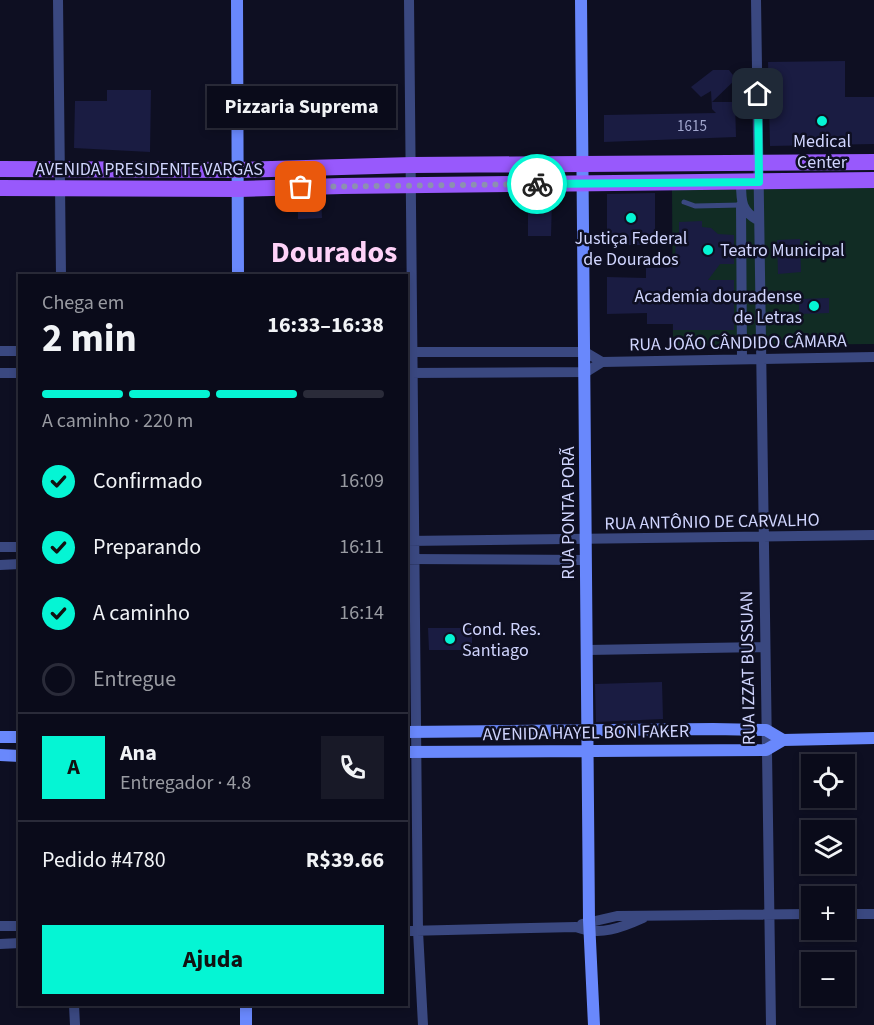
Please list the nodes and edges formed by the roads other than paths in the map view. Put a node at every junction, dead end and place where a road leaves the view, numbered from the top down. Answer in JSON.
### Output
{"nodes":[{"id":1,"x":58,"y":0,"type":"edge"},
{"id":2,"x":237,"y":0,"type":"edge"},
{"id":3,"x":409,"y":0,"type":"edge"},
{"id":4,"x":581,"y":0,"type":"edge"},
{"id":5,"x":756,"y":0,"type":"edge"},
{"id":6,"x":874,"y":162,"type":"edge"},
{"id":7,"x":583,"y":163,"type":"junction"},
{"id":8,"x":759,"y":164,"type":"junction"},
{"id":9,"x":412,"y":165,"type":"junction"},
{"id":10,"x":0,"y":169,"type":"edge"},
{"id":11,"x":60,"y":170,"type":"junction"},
{"id":12,"x":109,"y":170,"type":"junction"},
{"id":13,"x":239,"y":170,"type":"junction"},
{"id":14,"x":874,"y":180,"type":"edge"},
{"id":15,"x":741,"y":182,"type":"junction"},
{"id":16,"x":759,"y":182,"type":"junction"},
{"id":17,"x":584,"y":183,"type":"junction"},
{"id":18,"x":412,"y":186,"type":"junction"},
{"id":19,"x":0,"y":188,"type":"edge"},
{"id":20,"x":60,"y":189,"type":"junction"},
{"id":21,"x":108,"y":189,"type":"junction"},
{"id":22,"x":239,"y":189,"type":"junction"},
{"id":23,"x":684,"y":202,"type":"dead end"},
{"id":24,"x":741,"y":205,"type":"junction"},
{"id":25,"x":759,"y":221,"type":"junction"},
{"id":26,"x":61,"y":274,"type":"edge"},
{"id":27,"x":238,"y":274,"type":"edge"},
{"id":28,"x":760,"y":311,"type":"junction"},
{"id":29,"x":743,"y":328,"type":"junction"},
{"id":30,"x":0,"y":351,"type":"edge"},
{"id":31,"x":18,"y":351,"type":"edge"},
{"id":32,"x":410,"y":352,"type":"edge"},
{"id":33,"x":585,"y":352,"type":"junction"},
{"id":34,"x":874,"y":357,"type":"edge"},
{"id":35,"x":742,"y":358,"type":"junction"},
{"id":36,"x":760,"y":358,"type":"junction"},
{"id":37,"x":602,"y":362,"type":"junction"},
{"id":38,"x":586,"y":372,"type":"junction"},
{"id":39,"x":0,"y":373,"type":"edge"},
{"id":40,"x":18,"y":373,"type":"edge"},
{"id":41,"x":410,"y":374,"type":"edge"},
{"id":42,"x":874,"y":535,"type":"edge"},
{"id":43,"x":762,"y":538,"type":"junction"},
{"id":44,"x":587,"y":540,"type":"junction"},
{"id":45,"x":411,"y":541,"type":"edge"},
{"id":46,"x":0,"y":547,"type":"edge"},
{"id":47,"x":18,"y":547,"type":"edge"},
{"id":48,"x":411,"y":559,"type":"edge"},
{"id":49,"x":586,"y":560,"type":"junction"},
{"id":50,"x":18,"y":564,"type":"edge"},
{"id":51,"x":0,"y":565,"type":"edge"},
{"id":52,"x":764,"y":647,"type":"junction"},
{"id":53,"x":587,"y":650,"type":"junction"},
{"id":54,"x":765,"y":730,"type":"junction"},
{"id":55,"x":588,"y":731,"type":"junction"},
{"id":56,"x":412,"y":732,"type":"edge"},
{"id":57,"x":0,"y":737,"type":"edge"},
{"id":58,"x":18,"y":737,"type":"edge"},
{"id":59,"x":874,"y":738,"type":"edge"},
{"id":60,"x":783,"y":740,"type":"junction"},
{"id":61,"x":766,"y":750,"type":"junction"},
{"id":62,"x":412,"y":752,"type":"edge"},
{"id":63,"x":588,"y":752,"type":"junction"},
{"id":64,"x":0,"y":755,"type":"edge"},
{"id":65,"x":18,"y":756,"type":"edge"},
{"id":66,"x":769,"y":914,"type":"junction"},
{"id":67,"x":801,"y":914,"type":"edge"},
{"id":68,"x":855,"y":914,"type":"edge"},
{"id":69,"x":874,"y":914,"type":"edge"},
{"id":70,"x":0,"y":926,"type":"edge"},
{"id":71,"x":18,"y":926,"type":"edge"},
{"id":72,"x":589,"y":926,"type":"junction"},
{"id":73,"x":408,"y":932,"type":"edge"},
{"id":74,"x":418,"y":932,"type":"junction"},
{"id":75,"x":0,"y":944,"type":"edge"},
{"id":76,"x":18,"y":944,"type":"edge"},
{"id":77,"x":74,"y":1006,"type":"edge"},
{"id":78,"x":246,"y":1006,"type":"edge"},
{"id":79,"x":75,"y":1025,"type":"edge"},
{"id":80,"x":246,"y":1025,"type":"edge"},
{"id":81,"x":423,"y":1025,"type":"edge"},
{"id":82,"x":594,"y":1025,"type":"edge"},
{"id":83,"x":771,"y":1025,"type":"edge"}],
"edges":[{"from":1,"to":11,"type":"street"},
{"from":2,"to":13,"type":"street"},
{"from":3,"to":9,"type":"street"},
{"from":4,"to":7,"type":"street","name":"RUA PONTA PORÃ"},
{"from":5,"to":8,"type":"street","name":"RUA IZZAT BUSSUAN"},
{"from":6,"to":8,"type":"main road","name":"AVENIDA PRESIDENTE VARGAS"},
{"from":7,"to":8,"type":"main road","name":"AVENIDA PRESIDENTE VARGAS"},
{"from":7,"to":9,"type":"main road","name":"AVENIDA PRESIDENTE VARGAS"},
{"from":7,"to":17,"type":"street","name":"RUA PONTA PORÃ"},
{"from":8,"to":16,"type":"street","name":"RUA IZZAT BUSSUAN"},
{"from":9,"to":13,"type":"main road","name":"AVENIDA PRESIDENTE VARGAS"},
{"from":9,"to":18,"type":"street"},
{"from":10,"to":11,"type":"main road","name":"AVENIDA PRESIDENTE VARGAS"},
{"from":11,"to":12,"type":"main road","name":"AVENIDA PRESIDENTE VARGAS"},
{"from":11,"to":20,"type":"street"},
{"from":12,"to":13,"type":"main road","name":"AVENIDA PRESIDENTE VARGAS"},
{"from":12,"to":21,"type":"main road"},
{"from":13,"to":22,"type":"street"},
{"from":14,"to":16,"type":"main road","name":"AVENIDA PRESIDENTE VARGAS"},
{"from":15,"to":16,"type":"main road","name":"AVENIDA PRESIDENTE VARGAS"},
{"from":15,"to":17,"type":"main road","name":"AVENIDA PRESIDENTE VARGAS"},
{"from":15,"to":24,"type":"street"},
{"from":16,"to":25,"type":"street","name":"RUA IZZAT BUSSUAN"},
{"from":17,"to":18,"type":"main road","name":"AVENIDA PRESIDENTE VARGAS"},
{"from":17,"to":33,"type":"street","name":"RUA PONTA PORÃ"},
{"from":18,"to":22,"type":"main road","name":"AVENIDA PRESIDENTE VARGAS"},
{"from":18,"to":32,"type":"street"},
{"from":19,"to":20,"type":"main road","name":"AVENIDA PRESIDENTE VARGAS"},
{"from":20,"to":21,"type":"main road","name":"AVENIDA PRESIDENTE VARGAS"},
{"from":20,"to":26,"type":"street"},
{"from":21,"to":22,"type":"main road","name":"AVENIDA PRESIDENTE VARGAS"},
{"from":22,"to":27,"type":"street"},
{"from":23,"to":24,"type":"lane"},
{"from":24,"to":25,"type":"street"},
{"from":24,"to":29,"type":"street"},
{"from":25,"to":28,"type":"street","name":"RUA IZZAT BUSSUAN"},
{"from":28,"to":29,"type":"street"},
{"from":28,"to":36,"type":"street","name":"RUA IZZAT BUSSUAN"},
{"from":29,"to":35,"type":"street"},
{"from":30,"to":31,"type":"street"},
{"from":32,"to":33,"type":"street"},
{"from":32,"to":41,"type":"street"},
{"from":33,"to":37,"type":"street"},
{"from":33,"to":38,"type":"street","name":"RUA PONTA PORÃ"},
{"from":34,"to":36,"type":"street","name":"RUA JOÃO CÂNDIDO CÂMARA"},
{"from":35,"to":36,"type":"street","name":"RUA JOÃO CÂNDIDO CÂMARA"},
{"from":35,"to":37,"type":"street","name":"RUA JOÃO CÂNDIDO CÂMARA"},
{"from":36,"to":43,"type":"street","name":"RUA IZZAT BUSSUAN"},
{"from":37,"to":38,"type":"street"},
{"from":38,"to":41,"type":"street"},
{"from":38,"to":44,"type":"street","name":"RUA PONTA PORÃ"},
{"from":39,"to":40,"type":"street"},
{"from":41,"to":45,"type":"street"},
{"from":42,"to":43,"type":"street","name":"RUA ANTÔNIO DE CARVALHO"},
{"from":43,"to":44,"type":"street","name":"RUA ANTÔNIO DE CARVALHO"},
{"from":43,"to":52,"type":"street","name":"RUA IZZAT BUSSUAN"},
{"from":44,"to":45,"type":"street","name":"RUA ANTÔNIO DE CARVALHO"},
{"from":44,"to":49,"type":"street","name":"RUA PONTA PORÃ"},
{"from":45,"to":48,"type":"street"},
{"from":46,"to":47,"type":"street"},
{"from":48,"to":49,"type":"street"},
{"from":48,"to":56,"type":"street"},
{"from":49,"to":53,"type":"street","name":"RUA PONTA PORÃ"},
{"from":50,"to":51,"type":"street"},
{"from":52,"to":53,"type":"street"},
{"from":52,"to":54,"type":"street","name":"RUA IZZAT BUSSUAN"},
{"from":53,"to":55,"type":"street","name":"RUA PONTA PORÃ"},
{"from":54,"to":55,"type":"street"},
{"from":54,"to":60,"type":"street"},
{"from":54,"to":61,"type":"street","name":"RUA IZZAT BUSSUAN"},
{"from":55,"to":56,"type":"street"},
{"from":55,"to":63,"type":"street","name":"RUA PONTA PORÃ"},
{"from":56,"to":62,"type":"street"},
{"from":57,"to":58,"type":"street"},
{"from":59,"to":60,"type":"street"},
{"from":60,"to":61,"type":"street"},
{"from":61,"to":63,"type":"street","name":"AVENIDA HAYEL BON FAKER"},
{"from":61,"to":66,"type":"street","name":"RUA IZZAT BUSSUAN"},
{"from":62,"to":63,"type":"street","name":"AVENIDA HAYEL BON FAKER"},
{"from":62,"to":74,"type":"street"},
{"from":63,"to":72,"type":"street","name":"RUA PONTA PORÃ"},
{"from":64,"to":65,"type":"street"},
{"from":66,"to":67,"type":"street"},
{"from":66,"to":72,"type":"street"},
{"from":66,"to":83,"type":"street","name":"RUA IZZAT BUSSUAN"},
{"from":68,"to":69,"type":"street"},
{"from":70,"to":71,"type":"street"},
{"from":72,"to":74,"type":"street"},
{"from":72,"to":82,"type":"street","name":"RUA PONTA PORÃ"},
{"from":73,"to":74,"type":"street"},
{"from":74,"to":81,"type":"street"},
{"from":75,"to":76,"type":"street"},
{"from":77,"to":79,"type":"street"},
{"from":78,"to":80,"type":"street"}]}
